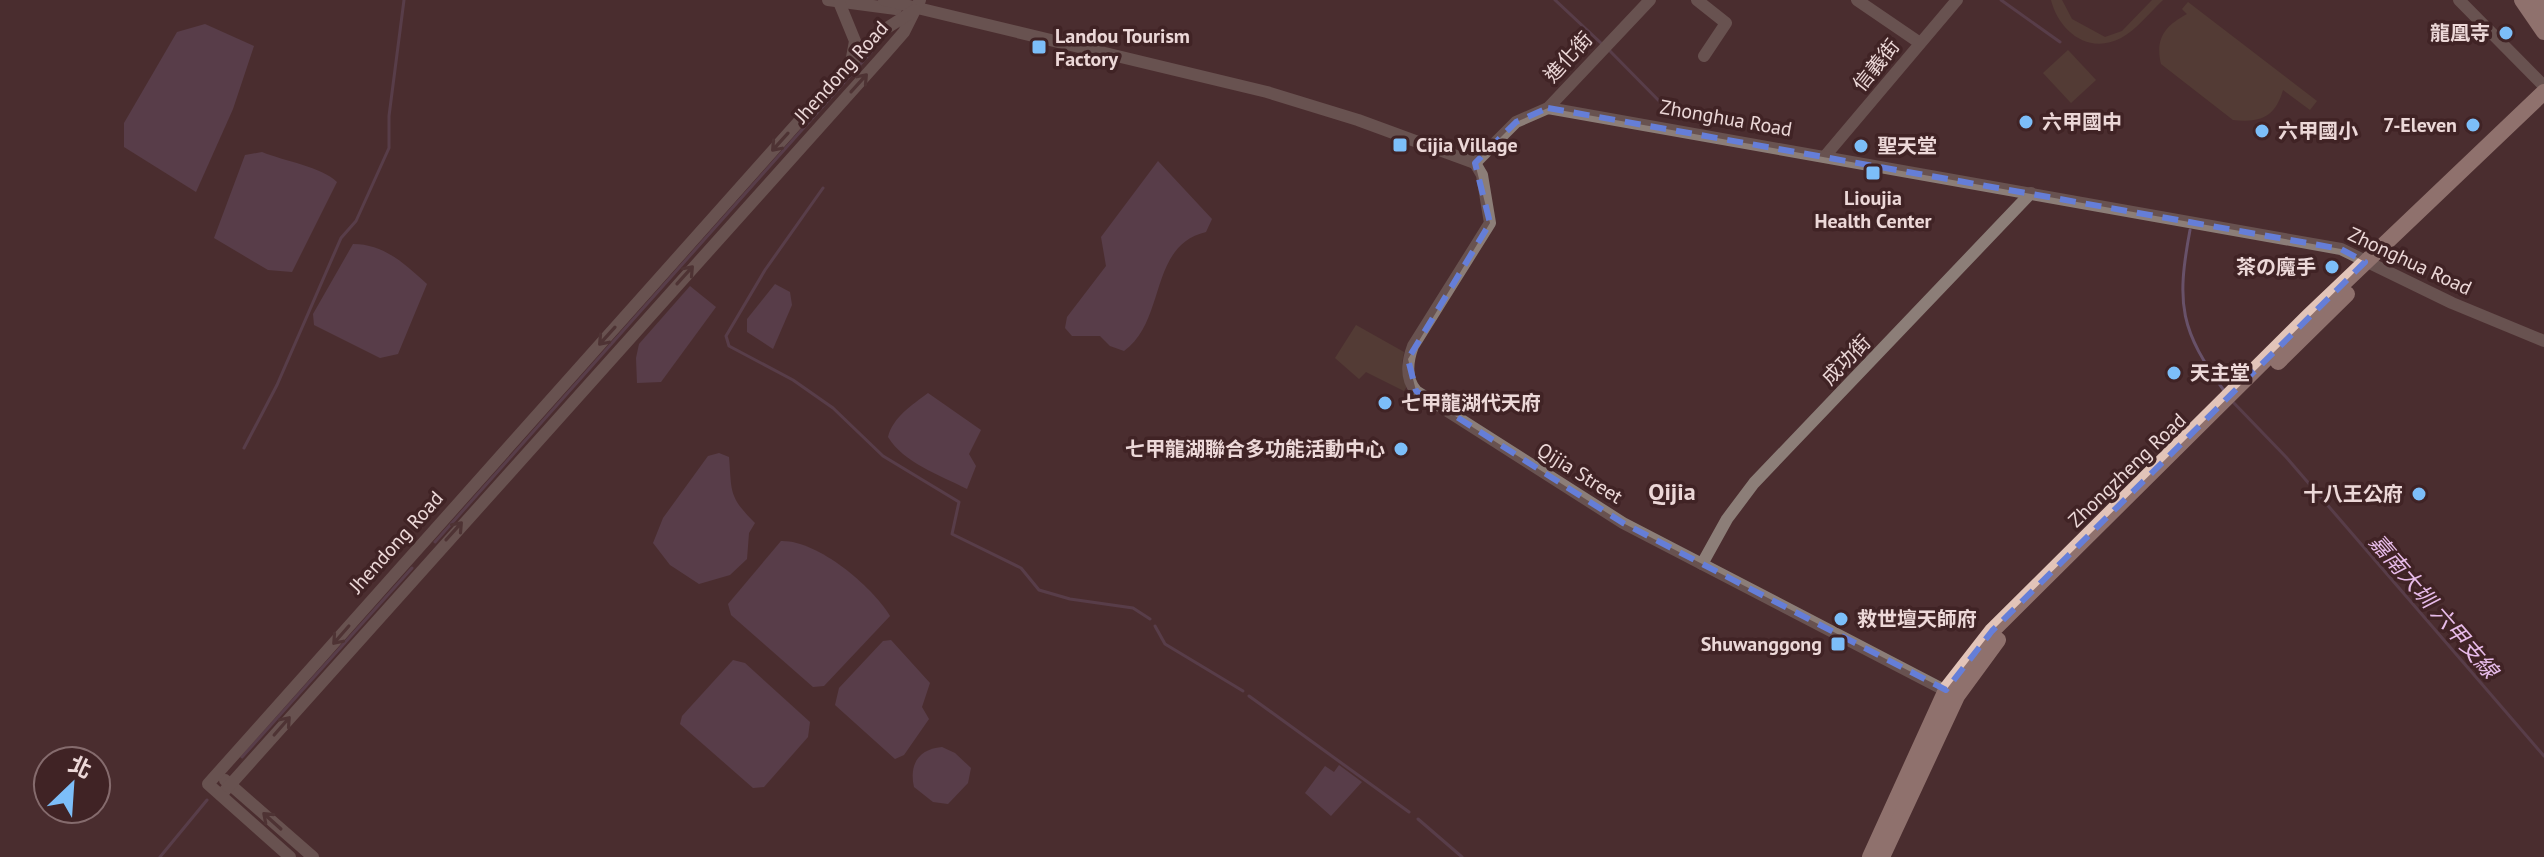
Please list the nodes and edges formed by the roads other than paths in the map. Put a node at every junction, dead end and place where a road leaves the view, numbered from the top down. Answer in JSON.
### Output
{"nodes":[{"id":1,"x":884,"y":0,"type":"edge"},
{"id":2,"x":1650,"y":0,"type":"edge"},
{"id":3,"x":1697,"y":0,"type":"edge"},
{"id":4,"x":1857,"y":0,"type":"edge"},
{"id":5,"x":1957,"y":0,"type":"edge"},
{"id":6,"x":2459,"y":0,"type":"edge"},
{"id":7,"x":2522,"y":0,"type":"edge"},
{"id":8,"x":2537,"y":0,"type":"edge"},
{"id":9,"x":834,"y":1,"type":"edge"},
{"id":10,"x":917,"y":5,"type":"edge"},
{"id":11,"x":2544,"y":12,"type":"edge"},
{"id":12,"x":2544,"y":32,"type":"edge"},
{"id":13,"x":1920,"y":43,"type":"junction"},
{"id":14,"x":1704,"y":56,"type":"dead end"},
{"id":15,"x":851,"y":63,"type":"junction"},
{"id":16,"x":2544,"y":86,"type":"edge"},
{"id":17,"x":2544,"y":92,"type":"edge"},
{"id":18,"x":2544,"y":107,"type":"edge"},
{"id":19,"x":1548,"y":108,"type":"junction"},
{"id":20,"x":1826,"y":155,"type":"junction"},
{"id":21,"x":1475,"y":163,"type":"junction"},
{"id":22,"x":2031,"y":193,"type":"junction"},
{"id":23,"x":2370,"y":265,"type":"junction"},
{"id":24,"x":2544,"y":341,"type":"edge"},
{"id":25,"x":1702,"y":564,"type":"junction"},
{"id":26,"x":1951,"y":693,"type":"junction"},
{"id":27,"x":218,"y":774,"type":"junction"},
{"id":28,"x":231,"y":784,"type":"junction"},
{"id":29,"x":221,"y":795,"type":"junction"},
{"id":30,"x":290,"y":857,"type":"edge"},
{"id":31,"x":313,"y":857,"type":"edge"},
{"id":32,"x":1870,"y":857,"type":"edge"},
{"id":33,"x":1882,"y":857,"type":"edge"}],
"edges":[{"from":1,"to":10,"type":"street"},
{"from":2,"to":19,"type":"street","name":"進化街"},
{"from":3,"to":14,"type":"street"},
{"from":4,"to":13,"type":"street"},
{"from":5,"to":13,"type":"street","name":"信義街"},
{"from":6,"to":16,"type":"street"},
{"from":7,"to":12,"type":"main road"},
{"from":8,"to":11,"type":"main road"},
{"from":9,"to":10,"type":"street"},
{"from":9,"to":15,"type":"street"},
{"from":10,"to":15,"type":"street","name":"Jhendong Road"},
{"from":10,"to":21,"type":"street"},
{"from":28,"to":10,"type":"street","name":"Jhendong Road","one_way":true},
{"from":13,"to":20,"type":"street","name":"信義街"},
{"from":15,"to":27,"type":"street","name":"Jhendong Road","one_way":true},
{"from":17,"to":23,"type":"main road","name":"Zhongzheng Road"},
{"from":18,"to":23,"type":"main road","name":"Zhongzheng Road"},
{"from":19,"to":20,"type":"street","name":"Zhonghua Road"},
{"from":19,"to":21,"type":"street"},
{"from":20,"to":22,"type":"street","name":"Zhonghua Road"},
{"from":21,"to":25,"type":"street","name":"Qijia Street"},
{"from":22,"to":23,"type":"street","name":"Zhonghua Road"},
{"from":22,"to":25,"type":"street","name":"成功街"},
{"from":23,"to":24,"type":"street","name":"Zhonghua Road"},
{"from":23,"to":26,"type":"main road","name":"Zhongzheng Road"},
{"from":25,"to":26,"type":"street","name":"Qijia Street"},
{"from":26,"to":32,"type":"main road","name":"Zhongzheng Road"},
{"from":26,"to":33,"type":"main road","name":"Zhongzheng Road"},
{"from":27,"to":28,"type":"street"},
{"from":27,"to":29,"type":"street","name":"Jhendong Road"},
{"from":28,"to":29,"type":"street","name":"Jhendong Road"},
{"from":31,"to":28,"type":"street","one_way":true},
{"from":29,"to":30,"type":"street"}]}
